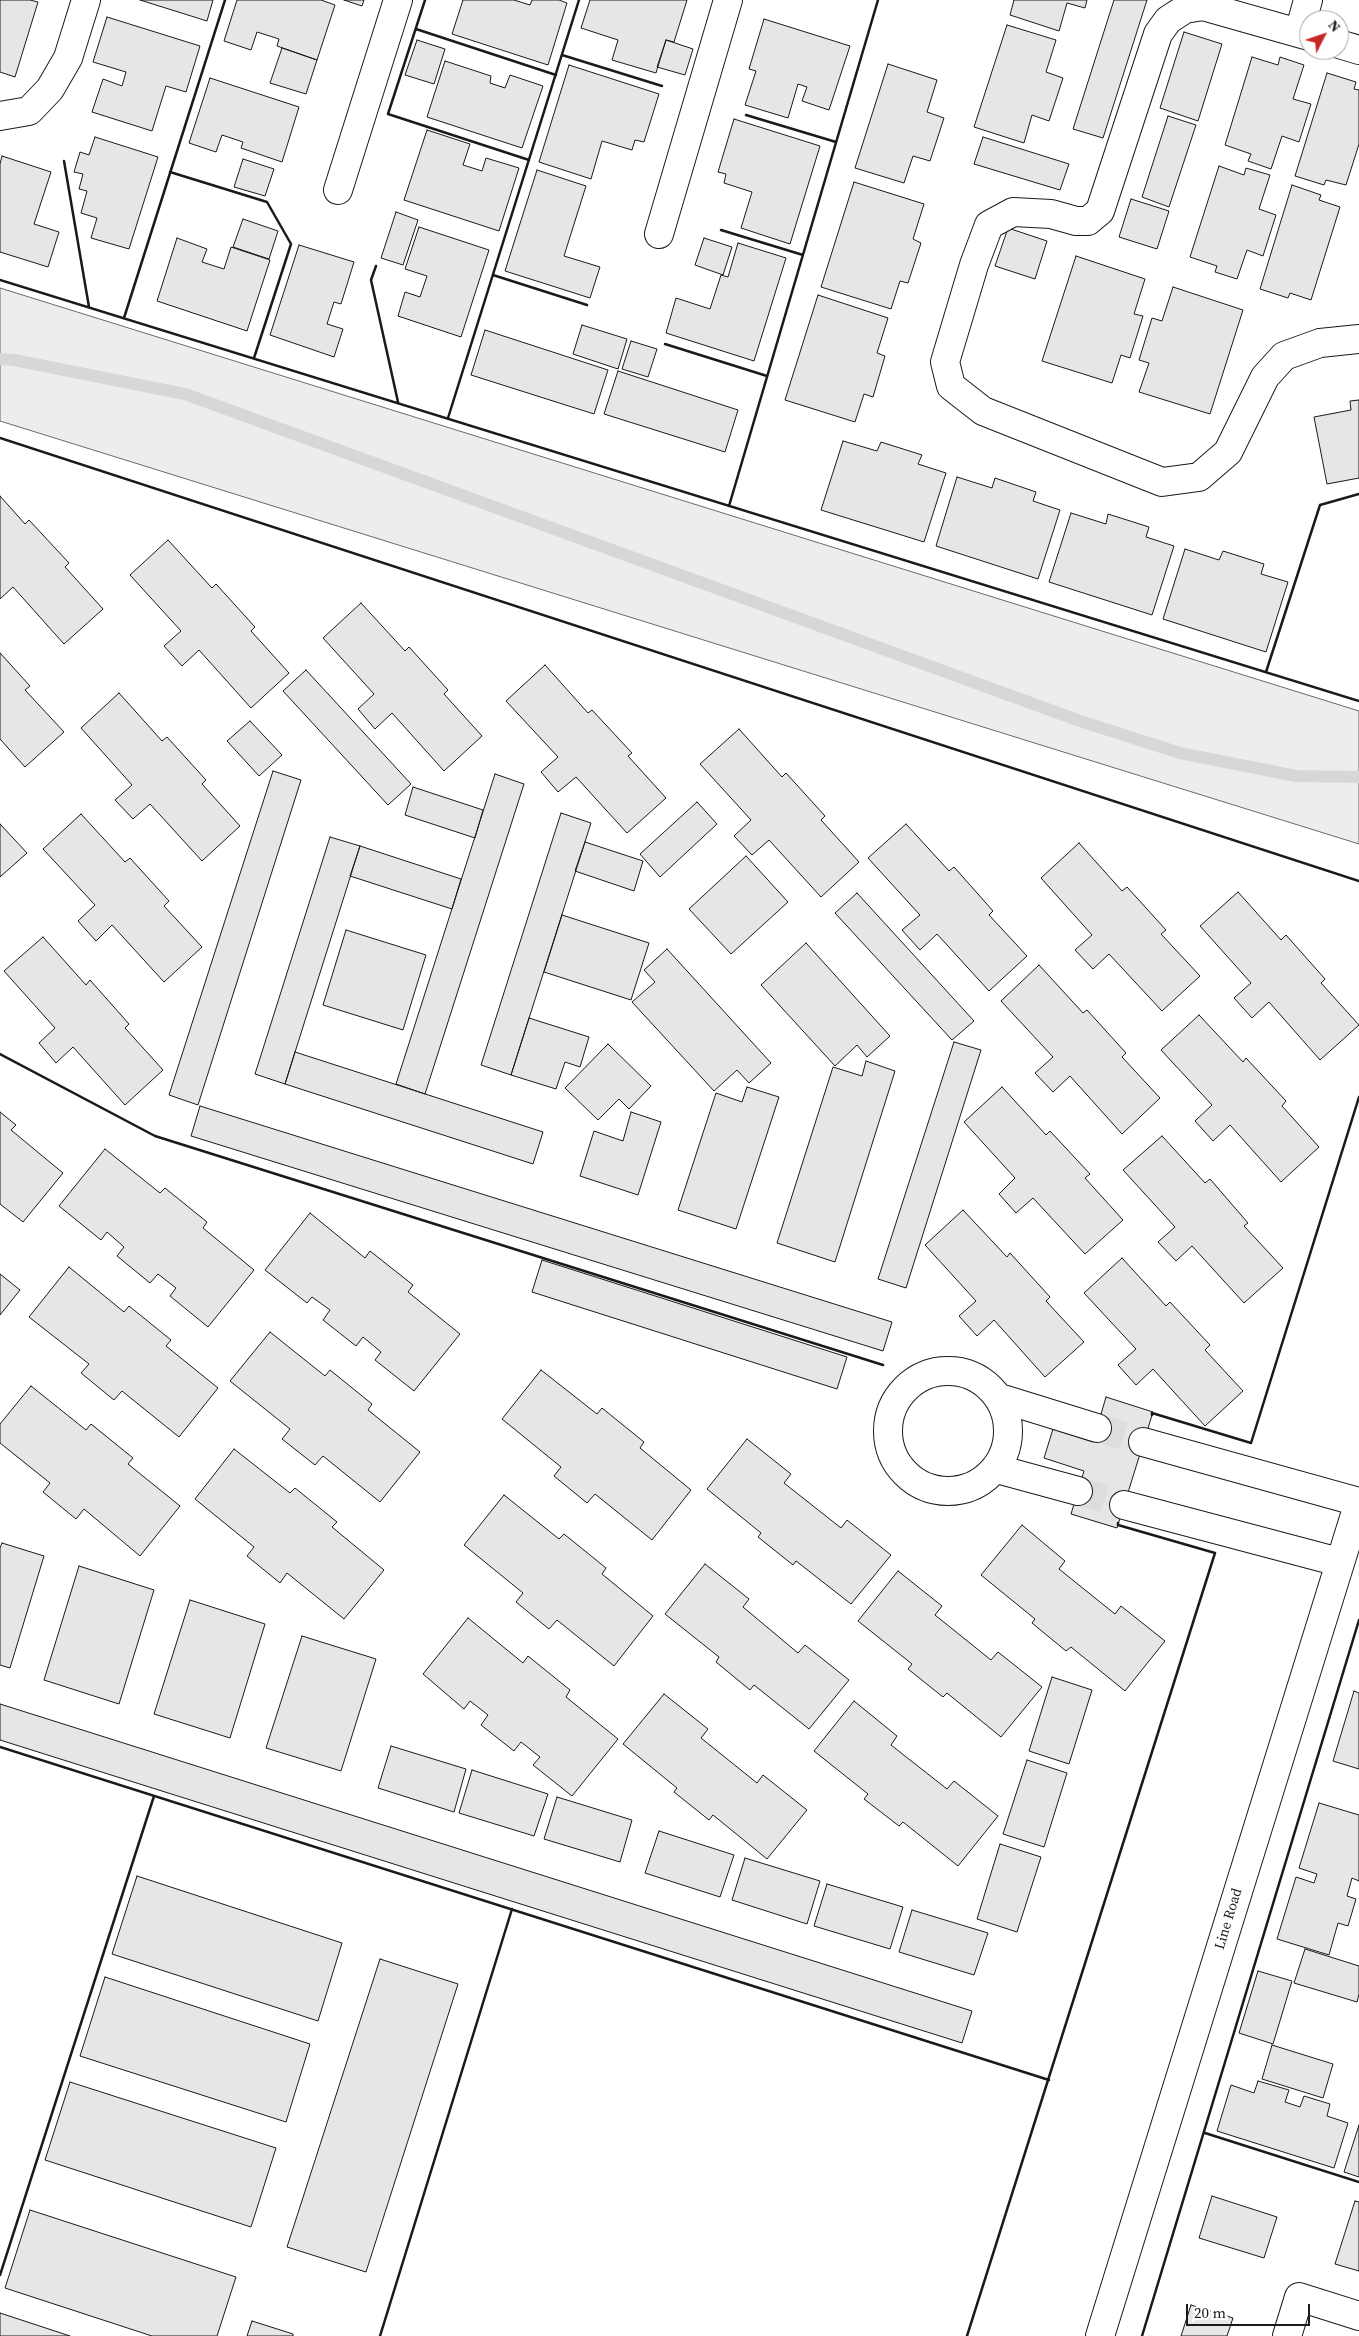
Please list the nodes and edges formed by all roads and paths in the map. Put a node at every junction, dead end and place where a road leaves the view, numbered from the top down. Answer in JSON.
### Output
{"nodes":[{"id":1,"x":86,"y":0,"type":"edge"},
{"id":2,"x":398,"y":0,"type":"edge"},
{"id":3,"x":728,"y":0,"type":"edge"},
{"id":4,"x":1299,"y":33,"type":"edge"},
{"id":5,"x":0,"y":116,"type":"edge"},
{"id":6,"x":338,"y":190,"type":"dead end"},
{"id":7,"x":659,"y":234,"type":"dead end"},
{"id":8,"x":1359,"y":339,"type":"edge"},
{"id":9,"x":1000,"y":1398,"type":"junction"},
{"id":10,"x":1097,"y":1428,"type":"tunnel mouth"},
{"id":11,"x":1143,"y":1442,"type":"tunnel mouth"},
{"id":12,"x":997,"y":1469,"type":"junction"},
{"id":13,"x":1078,"y":1491,"type":"tunnel mouth"},
{"id":14,"x":1359,"y":1502,"type":"edge"},
{"id":15,"x":1124,"y":1505,"type":"tunnel mouth"},
{"id":16,"x":1348,"y":1552,"type":"edge"},
{"id":17,"x":1359,"y":2316,"type":"edge"},
{"id":18,"x":1100,"y":2336,"type":"edge"},
{"id":19,"x":1287,"y":2336,"type":"edge"}],
"edges":[{"from":1,"to":5,"type":"street"},
{"from":2,"to":6,"type":"street"},
{"from":3,"to":7,"type":"street"},
{"from":4,"to":8,"type":"street"},
{"from":9,"to":10,"type":"street"},
{"from":9,"to":12,"type":"street"},
{"from":9,"to":12,"type":"street"},
{"from":11,"to":14,"type":"street"},
{"from":12,"to":13,"type":"street"},
{"from":14,"to":16,"type":"street","name":"Line Road"},
{"from":15,"to":16,"type":"street"},
{"from":16,"to":18,"type":"street","name":"Line Road"},
{"from":17,"to":19,"type":"street"}]}
